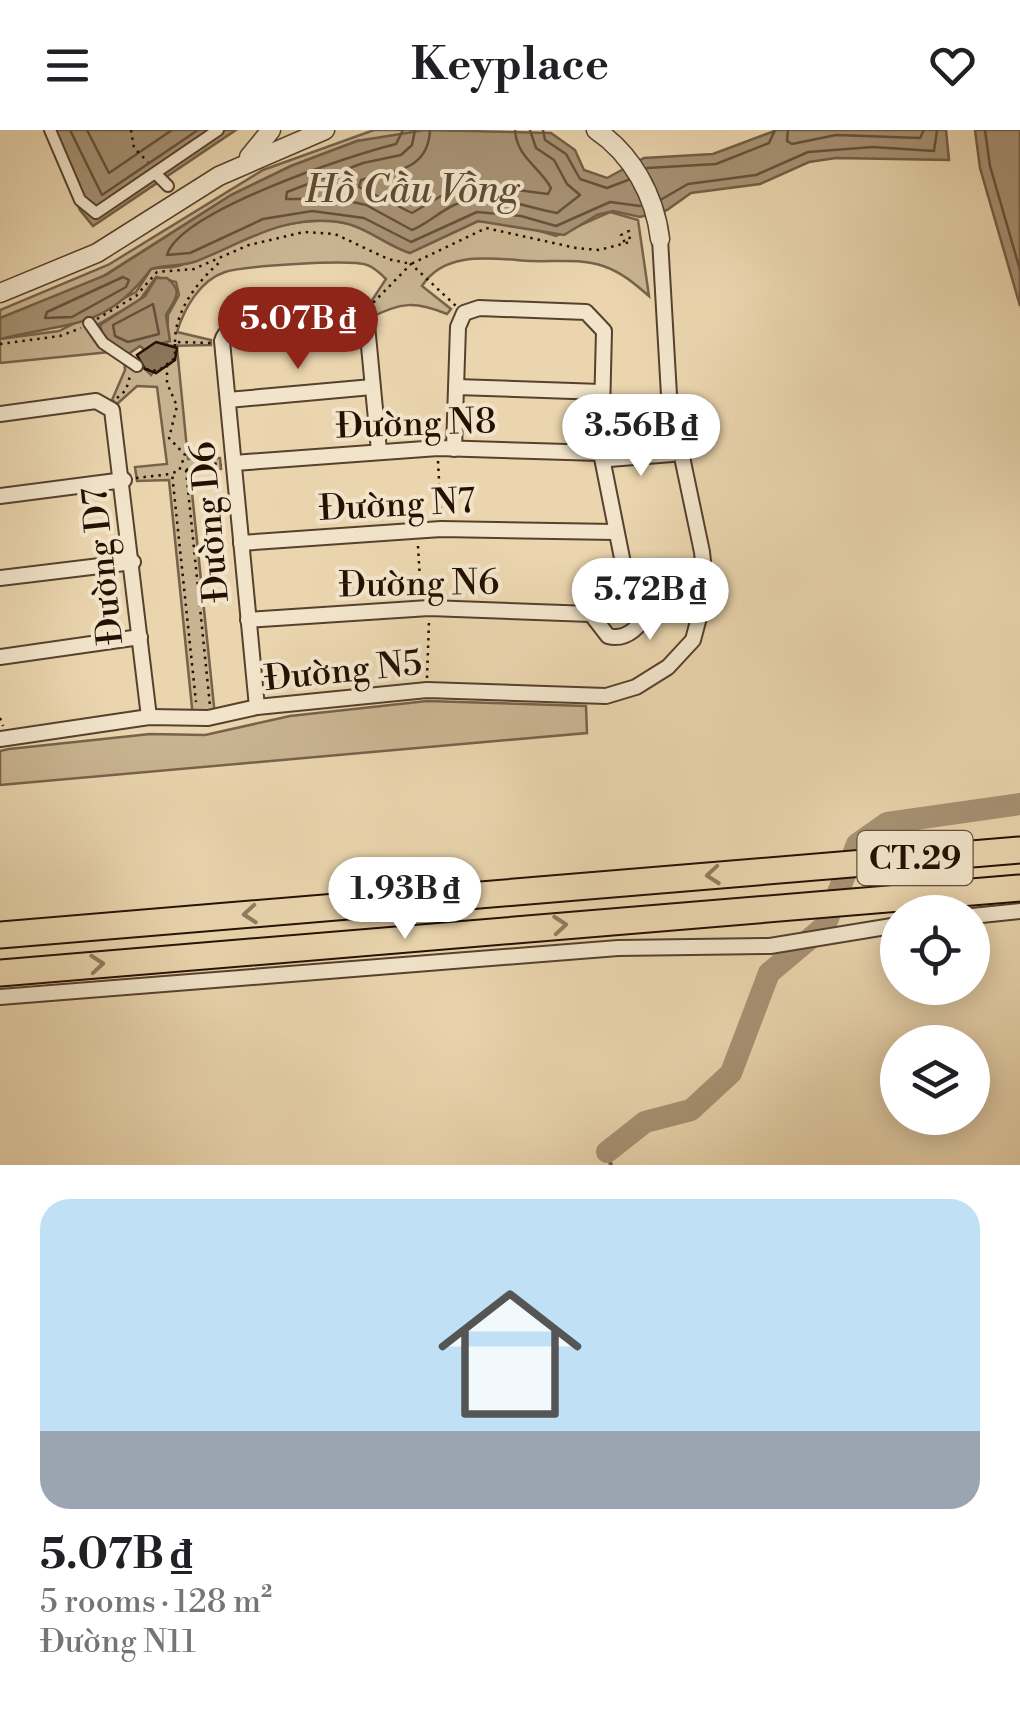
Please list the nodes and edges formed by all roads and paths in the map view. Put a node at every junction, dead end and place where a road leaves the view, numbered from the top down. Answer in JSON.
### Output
{"nodes":[{"id":1,"x":50,"y":130,"type":"edge"},
{"id":2,"x":131,"y":130,"type":"edge"},
{"id":3,"x":218,"y":130,"type":"edge"},
{"id":4,"x":270,"y":130,"type":"edge"},
{"id":5,"x":288,"y":130,"type":"edge"},
{"id":6,"x":323,"y":130,"type":"edge"},
{"id":7,"x":596,"y":130,"type":"edge"},
{"id":8,"x":158,"y":174,"type":"junction"},
{"id":9,"x":219,"y":176,"type":"junction"},
{"id":10,"x":168,"y":186,"type":"dead end"},
{"id":11,"x":660,"y":239,"type":"joint"},
{"id":12,"x":625,"y":243,"type":"dead end"},
{"id":13,"x":222,"y":260,"type":"junction"},
{"id":14,"x":411,"y":264,"type":"junction"},
{"id":15,"x":0,"y":293,"type":"edge"},
{"id":16,"x":464,"y":314,"type":"junction"},
{"id":17,"x":360,"y":316,"type":"junction"},
{"id":18,"x":89,"y":323,"type":"junction"},
{"id":19,"x":224,"y":336,"type":"junction"},
{"id":20,"x":175,"y":342,"type":"junction"},
{"id":21,"x":0,"y":344,"type":"edge"},
{"id":22,"x":166,"y":365,"type":"junction"},
{"id":23,"x":136,"y":366,"type":"junction"},
{"id":24,"x":372,"y":387,"type":"junction"},
{"id":25,"x":456,"y":387,"type":"junction"},
{"id":26,"x":601,"y":392,"type":"junction"},
{"id":27,"x":228,"y":400,"type":"junction"},
{"id":28,"x":112,"y":410,"type":"junction"},
{"id":29,"x":0,"y":414,"type":"edge"},
{"id":30,"x":438,"y":448,"type":"junction"},
{"id":31,"x":679,"y":448,"type":"junction"},
{"id":32,"x":454,"y":449,"type":"junction"},
{"id":33,"x":379,"y":450,"type":"junction"},
{"id":34,"x":600,"y":453,"type":"junction"},
{"id":35,"x":234,"y":464,"type":"junction"},
{"id":36,"x":180,"y":470,"type":"junction"},
{"id":37,"x":186,"y":470,"type":"junction"},
{"id":38,"x":172,"y":473,"type":"junction"},
{"id":39,"x":124,"y":480,"type":"junction"},
{"id":40,"x":0,"y":496,"type":"edge"},
{"id":41,"x":441,"y":529,"type":"junction"},
{"id":42,"x":417,"y":531,"type":"junction"},
{"id":43,"x":616,"y":532,"type":"junction"},
{"id":44,"x":241,"y":543,"type":"junction"},
{"id":45,"x":132,"y":562,"type":"junction"},
{"id":46,"x":0,"y":578,"type":"edge"},
{"id":47,"x":624,"y":583,"type":"junction"},
{"id":48,"x":425,"y":609,"type":"junction"},
{"id":49,"x":591,"y":614,"type":"junction"},
{"id":50,"x":248,"y":620,"type":"junction"},
{"id":51,"x":140,"y":637,"type":"junction"},
{"id":52,"x":0,"y":657,"type":"edge"},
{"id":53,"x":427,"y":690,"type":"junction"},
{"id":54,"x":257,"y":707,"type":"junction"},
{"id":55,"x":148,"y":716,"type":"junction"},
{"id":56,"x":204,"y":718,"type":"junction"},
{"id":57,"x":0,"y":739,"type":"edge"},
{"id":58,"x":1020,"y":850,"type":"edge"},
{"id":59,"x":1020,"y":888,"type":"edge"},
{"id":60,"x":1020,"y":911,"type":"edge"},
{"id":61,"x":990,"y":914,"type":"edge"},
{"id":62,"x":880,"y":928,"type":"edge"},
{"id":63,"x":0,"y":935,"type":"edge"},
{"id":64,"x":0,"y":973,"type":"edge"},
{"id":65,"x":0,"y":998,"type":"edge"}],
"edges":[{"from":1,"to":8,"type":"street"},
{"from":2,"to":8,"type":"path"},
{"from":3,"to":8,"type":"street"},
{"from":4,"to":9,"type":"street"},
{"from":5,"to":6,"type":"street"},
{"from":6,"to":9,"type":"street"},
{"from":7,"to":11,"type":"street"},
{"from":8,"to":10,"type":"street"},
{"from":9,"to":15,"type":"street"},
{"from":11,"to":31,"type":"street"},
{"from":12,"to":14,"type":"path"},
{"from":13,"to":14,"type":"path"},
{"from":13,"to":18,"type":"path"},
{"from":13,"to":20,"type":"path"},
{"from":14,"to":16,"type":"path"},
{"from":14,"to":17,"type":"path"},
{"from":16,"to":25,"type":"street"},
{"from":16,"to":26,"type":"street"},
{"from":17,"to":19,"type":"street"},
{"from":17,"to":24,"type":"street"},
{"from":18,"to":21,"type":"path"},
{"from":18,"to":23,"type":"street"},
{"from":19,"to":20,"type":"path"},
{"from":19,"to":27,"type":"street","name":"Đường D6"},
{"from":20,"to":22,"type":"path"},
{"from":22,"to":23,"type":"path"},
{"from":22,"to":36,"type":"path"},
{"from":23,"to":28,"type":"path"},
{"from":24,"to":27,"type":"street"},
{"from":24,"to":33,"type":"street"},
{"from":25,"to":26,"type":"street"},
{"from":25,"to":32,"type":"street"},
{"from":26,"to":34,"type":"street"},
{"from":27,"to":35,"type":"street","name":"Đường D6"},
{"from":28,"to":29,"type":"street"},
{"from":28,"to":39,"type":"street","name":"Đường D7"},
{"from":30,"to":32,"type":"street","name":"Đường N8"},
{"from":30,"to":33,"type":"street","name":"Đường N8"},
{"from":30,"to":41,"type":"path"},
{"from":31,"to":34,"type":"street","name":"Đường N8"},
{"from":31,"to":53,"type":"street","name":"Đường N5"},
{"from":32,"to":34,"type":"street","name":"Đường N8"},
{"from":33,"to":35,"type":"street","name":"Đường N8"},
{"from":34,"to":43,"type":"street"},
{"from":35,"to":37,"type":"path"},
{"from":35,"to":44,"type":"street","name":"Đường D6"},
{"from":36,"to":37,"type":"path"},
{"from":36,"to":38,"type":"path"},
{"from":37,"to":56,"type":"path"},
{"from":38,"to":39,"type":"path"},
{"from":38,"to":56,"type":"path"},
{"from":39,"to":40,"type":"street"},
{"from":39,"to":45,"type":"street","name":"Đường D7"},
{"from":41,"to":42,"type":"street","name":"Đường N7"},
{"from":41,"to":43,"type":"street","name":"Đường N7"},
{"from":42,"to":44,"type":"street","name":"Đường N7"},
{"from":42,"to":48,"type":"path"},
{"from":43,"to":47,"type":"street"},
{"from":44,"to":50,"type":"street","name":"Đường D6"},
{"from":45,"to":46,"type":"street"},
{"from":45,"to":51,"type":"street","name":"Đường D7"},
{"from":47,"to":49,"type":"street"},
{"from":47,"to":49,"type":"street","name":"Đường N6"},
{"from":48,"to":49,"type":"street","name":"Đường N6"},
{"from":48,"to":50,"type":"street","name":"Đường N6"},
{"from":48,"to":53,"type":"path"},
{"from":50,"to":54,"type":"street","name":"Đường D6"},
{"from":51,"to":52,"type":"street"},
{"from":51,"to":55,"type":"street","name":"Đường D7"},
{"from":53,"to":54,"type":"street","name":"Đường N5"},
{"from":54,"to":56,"type":"street","name":"Đường N5"},
{"from":55,"to":56,"type":"street","name":"Đường N5"},
{"from":55,"to":57,"type":"street","name":"Đường N5"},
{"from":58,"to":63,"type":"highway","number":"CT.29","one_way":true},
{"from":64,"to":59,"type":"highway","number":"CT.29","one_way":true},
{"from":60,"to":61,"type":"street"},
{"from":62,"to":65,"type":"street"}]}
